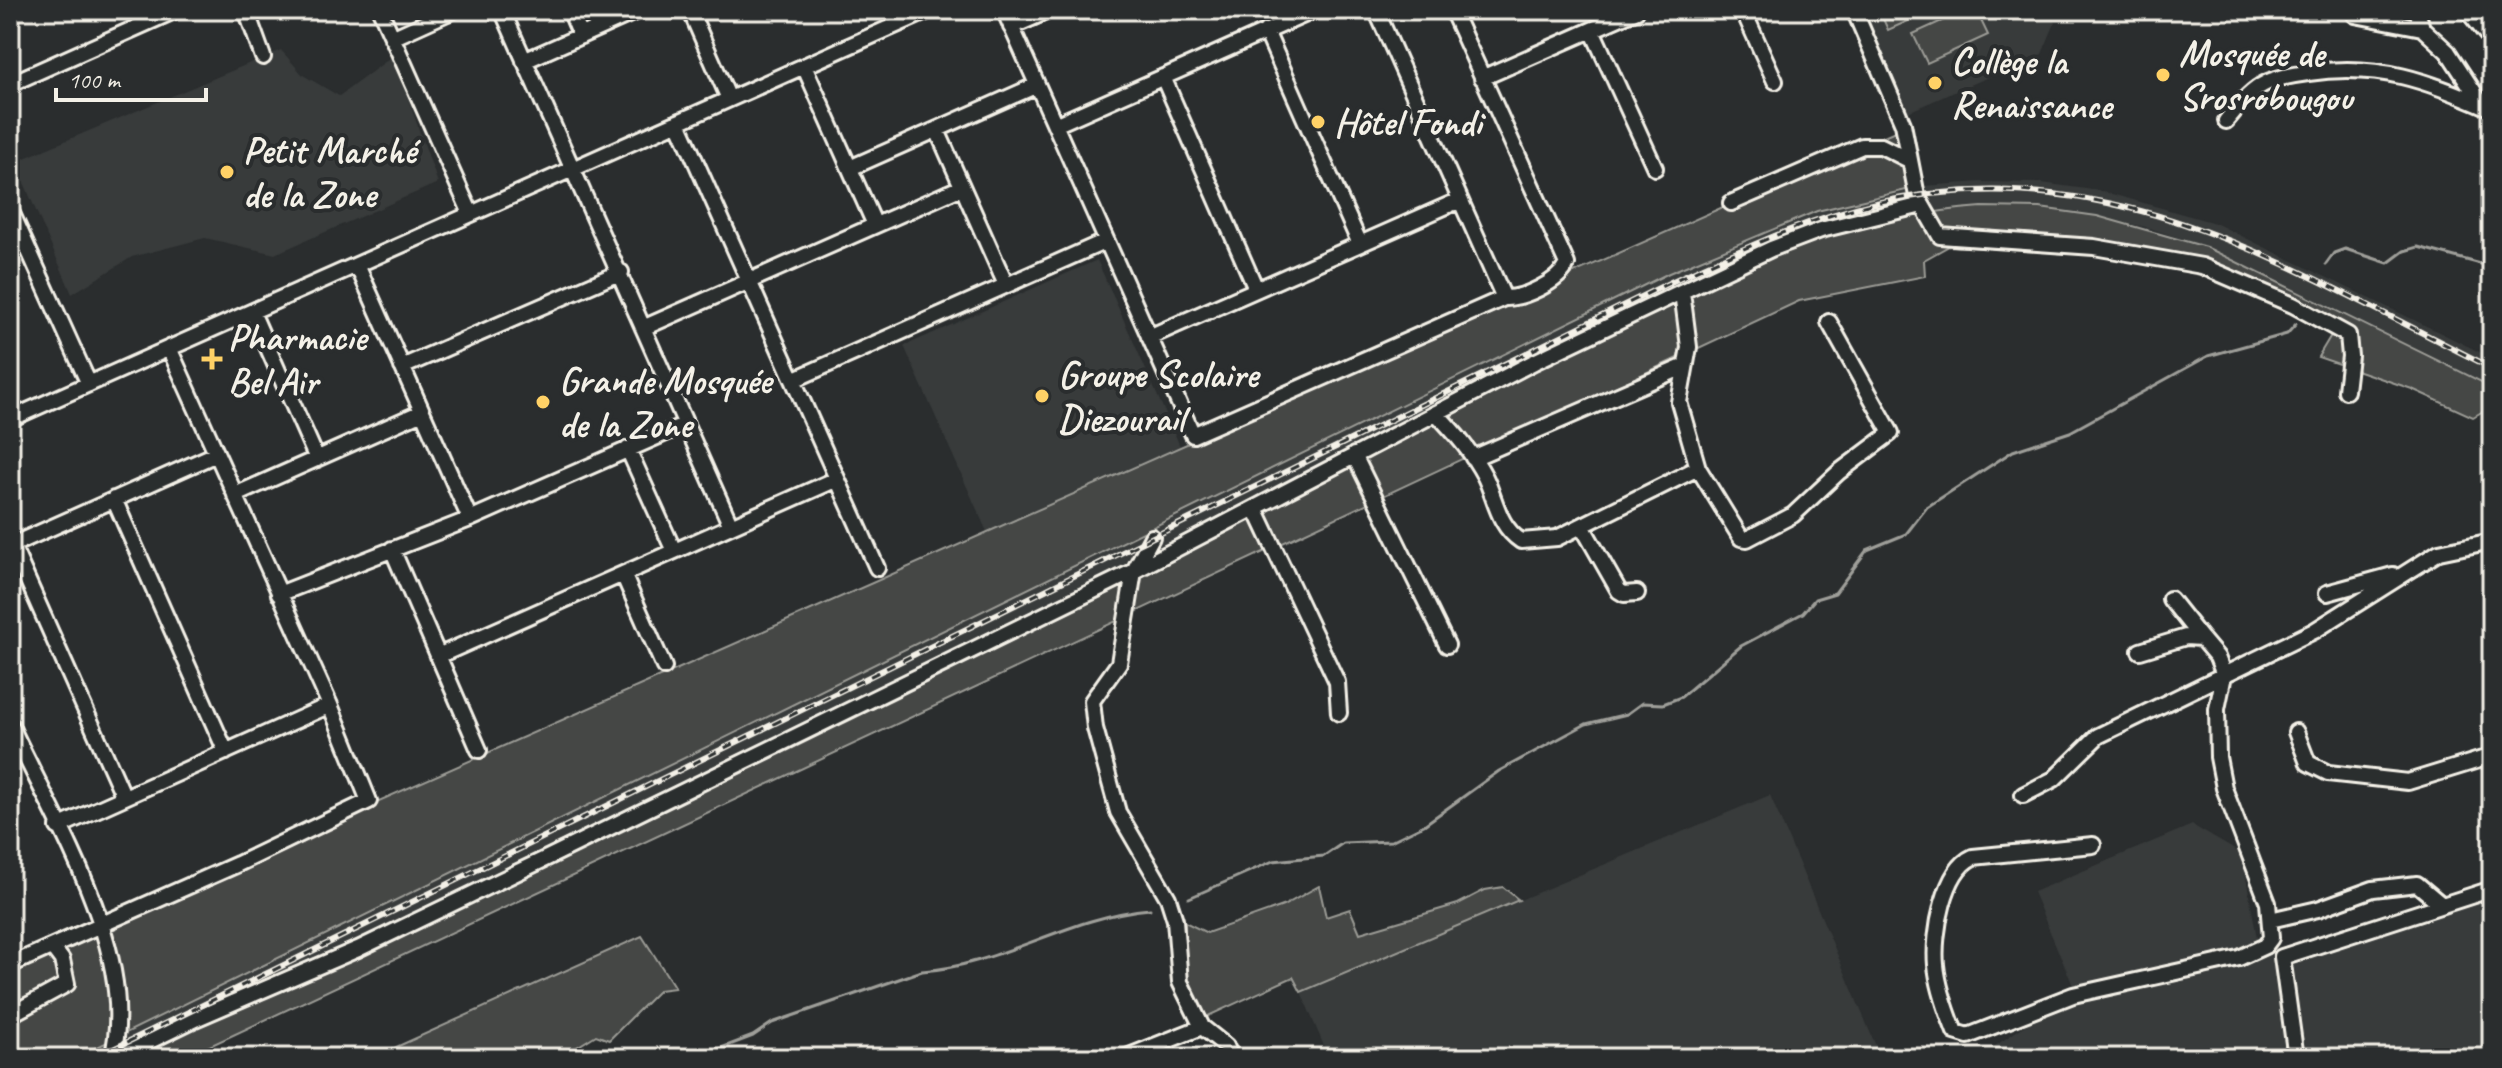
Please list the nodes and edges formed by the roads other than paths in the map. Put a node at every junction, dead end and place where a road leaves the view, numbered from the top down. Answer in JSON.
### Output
{"nodes":[{"id":1,"x":176,"y":10,"type":"edge"},
{"id":2,"x":246,"y":10,"type":"edge"},
{"id":3,"x":380,"y":10,"type":"edge"},
{"id":4,"x":454,"y":10,"type":"edge"},
{"id":5,"x":502,"y":10,"type":"edge"},
{"id":6,"x":570,"y":10,"type":"edge"},
{"id":7,"x":639,"y":10,"type":"edge"},
{"id":8,"x":690,"y":10,"type":"edge"},
{"id":9,"x":930,"y":10,"type":"edge"},
{"id":10,"x":1004,"y":10,"type":"edge"},
{"id":11,"x":1050,"y":10,"type":"edge"},
{"id":12,"x":1315,"y":10,"type":"edge"},
{"id":13,"x":1376,"y":10,"type":"edge"},
{"id":14,"x":1452,"y":10,"type":"edge"},
{"id":15,"x":1637,"y":10,"type":"edge"},
{"id":16,"x":1743,"y":10,"type":"edge"},
{"id":17,"x":1854,"y":10,"type":"edge"},
{"id":18,"x":2417,"y":10,"type":"edge"},
{"id":19,"x":2467,"y":10,"type":"edge"},
{"id":20,"x":2355,"y":15,"type":"dead end"},
{"id":21,"x":1011,"y":27,"type":"junction"},
{"id":22,"x":2422,"y":28,"type":"junction"},
{"id":23,"x":1592,"y":30,"type":"junction"},
{"id":24,"x":1266,"y":31,"type":"junction"},
{"id":25,"x":581,"y":36,"type":"junction"},
{"id":26,"x":392,"y":38,"type":"junction"},
{"id":27,"x":2492,"y":41,"type":"edge"},
{"id":28,"x":263,"y":57,"type":"dead end"},
{"id":29,"x":524,"y":61,"type":"junction"},
{"id":30,"x":804,"y":66,"type":"junction"},
{"id":31,"x":1163,"y":77,"type":"junction"},
{"id":32,"x":1482,"y":78,"type":"junction"},
{"id":33,"x":1775,"y":81,"type":"dead end"},
{"id":34,"x":10,"y":84,"type":"edge"},
{"id":35,"x":1037,"y":85,"type":"junction"},
{"id":36,"x":729,"y":99,"type":"junction"},
{"id":37,"x":2487,"y":107,"type":"edge"},
{"id":38,"x":2226,"y":121,"type":"dead end"},
{"id":39,"x":678,"y":122,"type":"junction"},
{"id":40,"x":1055,"y":125,"type":"junction"},
{"id":41,"x":937,"y":130,"type":"junction"},
{"id":42,"x":1907,"y":159,"type":"junction"},
{"id":43,"x":575,"y":168,"type":"junction"},
{"id":44,"x":850,"y":168,"type":"junction"},
{"id":45,"x":1655,"y":168,"type":"dead end"},
{"id":46,"x":962,"y":187,"type":"junction"},
{"id":47,"x":1460,"y":200,"type":"junction"},
{"id":48,"x":1731,"y":203,"type":"dead end"},
{"id":49,"x":1922,"y":205,"type":"junction"},
{"id":50,"x":10,"y":209,"type":"edge"},
{"id":51,"x":471,"y":214,"type":"junction"},
{"id":52,"x":875,"y":225,"type":"junction"},
{"id":53,"x":1106,"y":241,"type":"junction"},
{"id":54,"x":1360,"y":244,"type":"junction"},
{"id":55,"x":357,"y":265,"type":"junction"},
{"id":56,"x":621,"y":272,"type":"junction"},
{"id":57,"x":749,"y":281,"type":"junction"},
{"id":58,"x":1006,"y":285,"type":"junction"},
{"id":59,"x":1256,"y":289,"type":"junction"},
{"id":60,"x":1682,"y":292,"type":"junction"},
{"id":61,"x":1504,"y":298,"type":"junction"},
{"id":62,"x":252,"y":312,"type":"junction"},
{"id":63,"x":1829,"y":322,"type":"dead end"},
{"id":64,"x":643,"y":328,"type":"junction"},
{"id":65,"x":1149,"y":337,"type":"junction"},
{"id":66,"x":169,"y":348,"type":"junction"},
{"id":67,"x":402,"y":367,"type":"junction"},
{"id":68,"x":1683,"y":367,"type":"junction"},
{"id":69,"x":793,"y":380,"type":"junction"},
{"id":70,"x":89,"y":384,"type":"junction"},
{"id":71,"x":2346,"y":391,"type":"dead end"},
{"id":72,"x":422,"y":412,"type":"junction"},
{"id":73,"x":1436,"y":413,"type":"junction"},
{"id":74,"x":10,"y":419,"type":"edge"},
{"id":75,"x":686,"y":424,"type":"junction"},
{"id":76,"x":628,"y":449,"type":"junction"},
{"id":77,"x":216,"y":454,"type":"junction"},
{"id":78,"x":1354,"y":455,"type":"junction"},
{"id":79,"x":1473,"y":458,"type":"junction"},
{"id":80,"x":317,"y":459,"type":"junction"},
{"id":81,"x":1698,"y":468,"type":"junction"},
{"id":82,"x":837,"y":479,"type":"junction"},
{"id":83,"x":235,"y":495,"type":"junction"},
{"id":84,"x":114,"y":499,"type":"junction"},
{"id":85,"x":1255,"y":508,"type":"junction"},
{"id":86,"x":470,"y":519,"type":"junction"},
{"id":87,"x":731,"y":526,"type":"junction"},
{"id":88,"x":1582,"y":526,"type":"junction"},
{"id":89,"x":1152,"y":537,"type":"dead end"},
{"id":90,"x":2492,"y":541,"type":"edge"},
{"id":91,"x":11,"y":545,"type":"edge"},
{"id":92,"x":392,"y":549,"type":"junction"},
{"id":93,"x":674,"y":551,"type":"junction"},
{"id":94,"x":877,"y":568,"type":"dead end"},
{"id":95,"x":1134,"y":571,"type":"junction"},
{"id":96,"x":2402,"y":573,"type":"junction"},
{"id":97,"x":623,"y":574,"type":"junction"},
{"id":98,"x":1637,"y":593,"type":"dead end"},
{"id":99,"x":2327,"y":593,"type":"dead end"},
{"id":100,"x":279,"y":594,"type":"junction"},
{"id":101,"x":2170,"y":599,"type":"dead end"},
{"id":102,"x":2201,"y":638,"type":"junction"},
{"id":103,"x":1447,"y":645,"type":"dead end"},
{"id":104,"x":2140,"y":651,"type":"dead end"},
{"id":105,"x":438,"y":656,"type":"junction"},
{"id":106,"x":664,"y":667,"type":"dead end"},
{"id":107,"x":2224,"y":675,"type":"junction"},
{"id":108,"x":330,"y":705,"type":"junction"},
{"id":109,"x":1339,"y":713,"type":"dead end"},
{"id":110,"x":10,"y":724,"type":"edge"},
{"id":111,"x":2296,"y":732,"type":"dead end"},
{"id":112,"x":14,"y":742,"type":"edge"},
{"id":113,"x":479,"y":750,"type":"dead end"},
{"id":114,"x":226,"y":752,"type":"junction"},
{"id":115,"x":2492,"y":756,"type":"edge"},
{"id":116,"x":2023,"y":795,"type":"dead end"},
{"id":117,"x":124,"y":797,"type":"junction"},
{"id":118,"x":58,"y":827,"type":"junction"},
{"id":119,"x":2093,"y":845,"type":"dead end"},
{"id":120,"x":2492,"y":889,"type":"edge"},
{"id":121,"x":2442,"y":905,"type":"junction"},
{"id":122,"x":2270,"y":920,"type":"junction"},
{"id":123,"x":103,"y":925,"type":"junction"},
{"id":124,"x":53,"y":948,"type":"junction"},
{"id":125,"x":10,"y":965,"type":"edge"},
{"id":126,"x":10,"y":1015,"type":"edge"},
{"id":127,"x":1202,"y":1027,"type":"junction"},
{"id":128,"x":113,"y":1058,"type":"edge"},
{"id":129,"x":1124,"y":1058,"type":"edge"},
{"id":130,"x":1231,"y":1058,"type":"edge"},
{"id":131,"x":2296,"y":1058,"type":"edge"}],
"edges":[{"from":1,"to":34,"type":"street"},
{"from":2,"to":28,"type":"street"},
{"from":3,"to":26,"type":"street"},
{"from":4,"to":26,"type":"street"},
{"from":5,"to":29,"type":"street"},
{"from":6,"to":25,"type":"street"},
{"from":7,"to":25,"type":"street"},
{"from":8,"to":36,"type":"street"},
{"from":9,"to":30,"type":"street"},
{"from":10,"to":21,"type":"street"},
{"from":11,"to":21,"type":"street"},
{"from":12,"to":24,"type":"street"},
{"from":13,"to":47,"type":"street"},
{"from":14,"to":32,"type":"street"},
{"from":15,"to":23,"type":"street"},
{"from":16,"to":33,"type":"street"},
{"from":17,"to":42,"type":"street"},
{"from":18,"to":22,"type":"street"},
{"from":19,"to":27,"type":"street"},
{"from":20,"to":22,"type":"street"},
{"from":21,"to":35,"type":"street"},
{"from":22,"to":37,"type":"street"},
{"from":23,"to":32,"type":"street"},
{"from":23,"to":45,"type":"street"},
{"from":24,"to":31,"type":"street"},
{"from":24,"to":54,"type":"street"},
{"from":25,"to":29,"type":"street"},
{"from":26,"to":51,"type":"street"},
{"from":29,"to":43,"type":"street"},
{"from":30,"to":36,"type":"street"},
{"from":30,"to":44,"type":"street"},
{"from":31,"to":40,"type":"street"},
{"from":31,"to":59,"type":"street"},
{"from":32,"to":61,"type":"street"},
{"from":35,"to":40,"type":"street"},
{"from":35,"to":41,"type":"street"},
{"from":36,"to":39,"type":"street"},
{"from":37,"to":38,"type":"street"},
{"from":39,"to":43,"type":"street"},
{"from":39,"to":57,"type":"street"},
{"from":40,"to":53,"type":"street"},
{"from":41,"to":44,"type":"street"},
{"from":41,"to":46,"type":"street"},
{"from":42,"to":48,"type":"street"},
{"from":42,"to":49,"type":"street"},
{"from":43,"to":51,"type":"street"},
{"from":43,"to":56,"type":"street"},
{"from":44,"to":52,"type":"street"},
{"from":46,"to":52,"type":"street"},
{"from":46,"to":58,"type":"street"},
{"from":47,"to":54,"type":"street"},
{"from":47,"to":61,"type":"street"},
{"from":49,"to":60,"type":"street"},
{"from":49,"to":71,"type":"street"},
{"from":50,"to":70,"type":"street"},
{"from":51,"to":55,"type":"street"},
{"from":52,"to":57,"type":"street"},
{"from":53,"to":58,"type":"street"},
{"from":53,"to":65,"type":"street"},
{"from":54,"to":59,"type":"street"},
{"from":55,"to":62,"type":"street"},
{"from":55,"to":67,"type":"street"},
{"from":56,"to":64,"type":"street"},
{"from":56,"to":67,"type":"street"},
{"from":57,"to":64,"type":"street"},
{"from":57,"to":69,"type":"street"},
{"from":58,"to":69,"type":"street"},
{"from":59,"to":65,"type":"street"},
{"from":60,"to":68,"type":"street"},
{"from":60,"to":73,"type":"street"},
{"from":61,"to":65,"type":"street"},
{"from":62,"to":66,"type":"street"},
{"from":62,"to":80,"type":"street"},
{"from":63,"to":81,"type":"street"},
{"from":64,"to":75,"type":"street"},
{"from":66,"to":70,"type":"street"},
{"from":66,"to":77,"type":"street"},
{"from":67,"to":72,"type":"street"},
{"from":68,"to":79,"type":"street"},
{"from":68,"to":81,"type":"street"},
{"from":69,"to":82,"type":"street"},
{"from":70,"to":74,"type":"street"},
{"from":72,"to":80,"type":"street"},
{"from":72,"to":86,"type":"street"},
{"from":73,"to":78,"type":"street"},
{"from":73,"to":79,"type":"street"},
{"from":75,"to":76,"type":"street"},
{"from":75,"to":87,"type":"street"},
{"from":76,"to":86,"type":"street"},
{"from":76,"to":93,"type":"street"},
{"from":77,"to":83,"type":"street"},
{"from":77,"to":84,"type":"street"},
{"from":78,"to":85,"type":"street"},
{"from":78,"to":103,"type":"street"},
{"from":79,"to":88,"type":"street"},
{"from":80,"to":83,"type":"street"},
{"from":81,"to":88,"type":"street"},
{"from":82,"to":87,"type":"street"},
{"from":82,"to":94,"type":"street"},
{"from":83,"to":100,"type":"street"},
{"from":84,"to":91,"type":"street"},
{"from":84,"to":114,"type":"street"},
{"from":85,"to":95,"type":"street"},
{"from":85,"to":109,"type":"street"},
{"from":86,"to":92,"type":"street"},
{"from":87,"to":93,"type":"street"},
{"from":88,"to":98,"type":"street"},
{"from":89,"to":95,"type":"street"},
{"from":90,"to":96,"type":"street"},
{"from":91,"to":117,"type":"street"},
{"from":92,"to":100,"type":"street"},
{"from":92,"to":105,"type":"street"},
{"from":93,"to":97,"type":"street"},
{"from":95,"to":127,"type":"street"},
{"from":95,"to":128,"type":"street"},
{"from":96,"to":99,"type":"street"},
{"from":96,"to":107,"type":"street"},
{"from":97,"to":105,"type":"street"},
{"from":97,"to":106,"type":"street"},
{"from":100,"to":108,"type":"street"},
{"from":101,"to":102,"type":"street"},
{"from":102,"to":104,"type":"street"},
{"from":102,"to":107,"type":"street"},
{"from":105,"to":113,"type":"street"},
{"from":107,"to":116,"type":"street"},
{"from":107,"to":122,"type":"street"},
{"from":108,"to":114,"type":"street"},
{"from":108,"to":123,"type":"street"},
{"from":110,"to":112,"type":"street"},
{"from":111,"to":115,"type":"street"},
{"from":112,"to":118,"type":"street"},
{"from":114,"to":117,"type":"street"},
{"from":117,"to":118,"type":"street"},
{"from":118,"to":123,"type":"street"},
{"from":119,"to":122,"type":"street"},
{"from":120,"to":121,"type":"street"},
{"from":121,"to":122,"type":"street"},
{"from":121,"to":131,"type":"street"},
{"from":123,"to":124,"type":"street"},
{"from":123,"to":128,"type":"street"},
{"from":124,"to":125,"type":"street"},
{"from":124,"to":126,"type":"street"},
{"from":127,"to":129,"type":"street"},
{"from":127,"to":130,"type":"street"}]}
